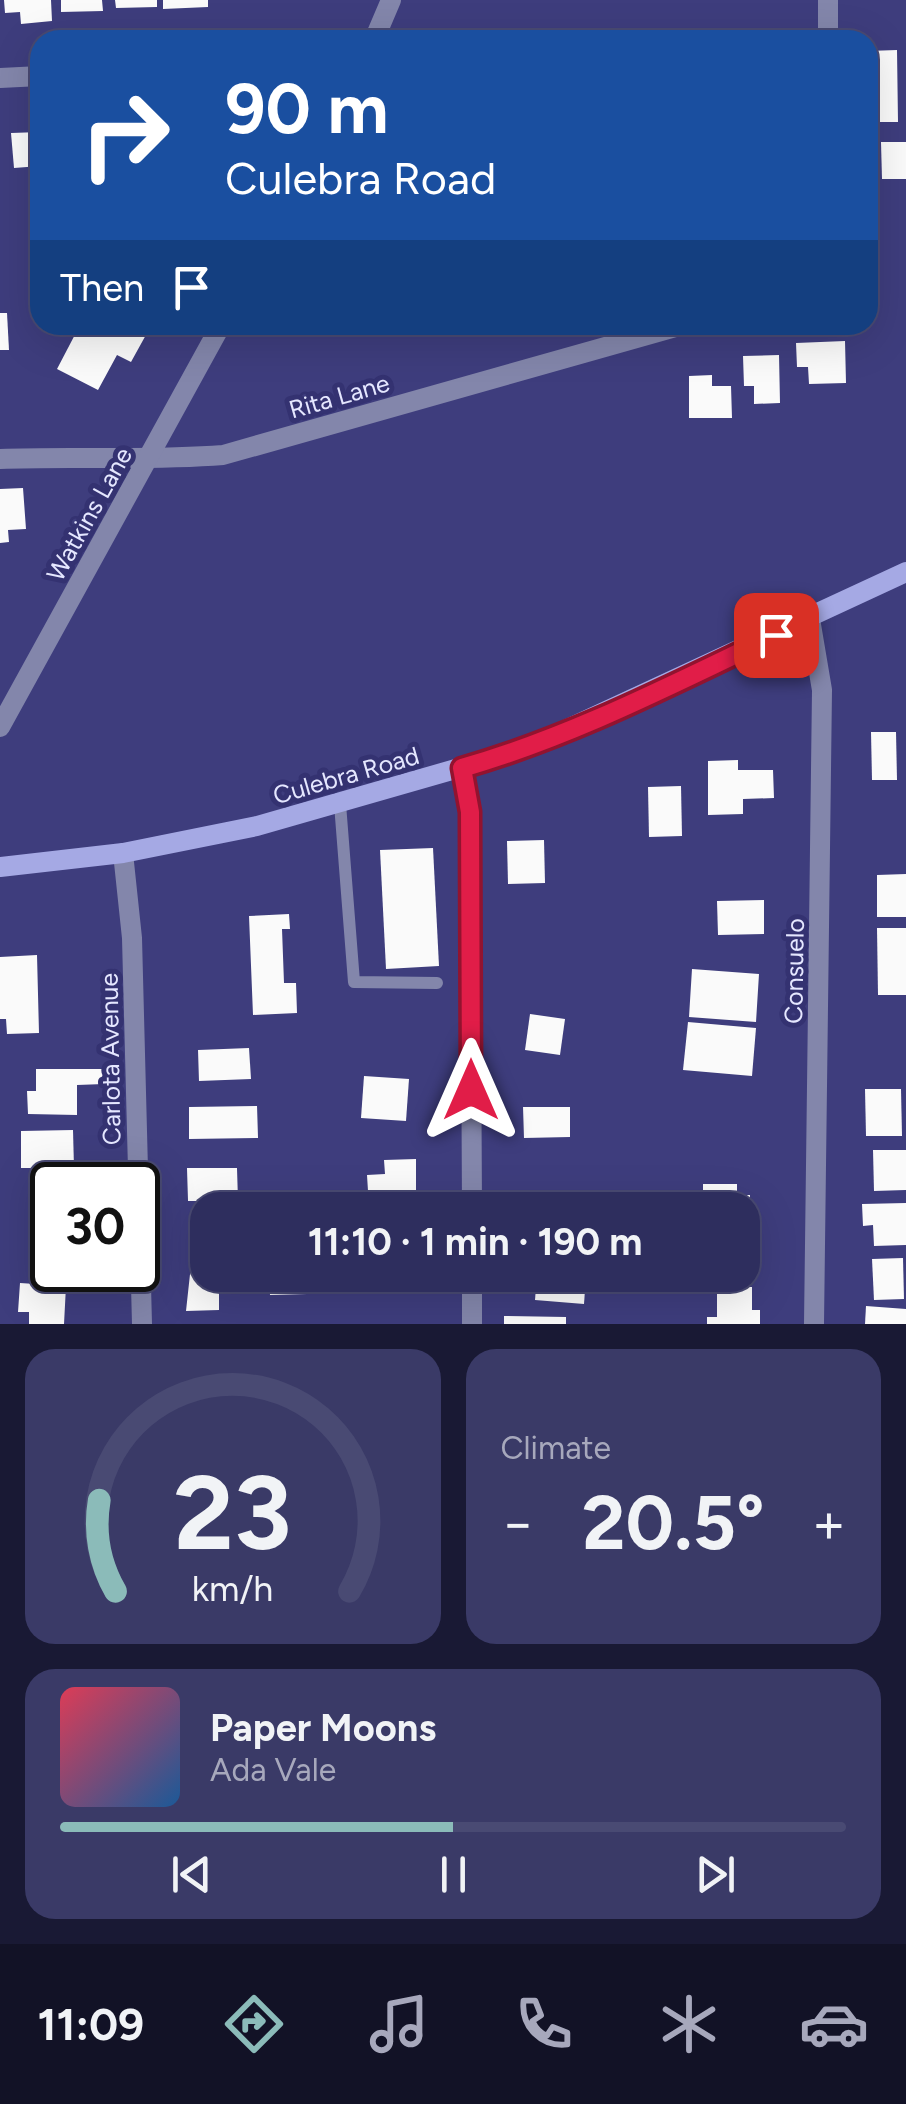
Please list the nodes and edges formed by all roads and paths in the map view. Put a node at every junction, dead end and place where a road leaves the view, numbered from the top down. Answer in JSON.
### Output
{"nodes":[{"id":1,"x":391,"y":0,"type":"edge"},
{"id":2,"x":828,"y":0,"type":"edge"},
{"id":3,"x":378,"y":30,"type":"edge"},
{"id":4,"x":828,"y":30,"type":"edge"},
{"id":5,"x":30,"y":76,"type":"edge"},
{"id":6,"x":0,"y":78,"type":"edge"},
{"id":7,"x":216,"y":335,"type":"edge"},
{"id":8,"x":648,"y":335,"type":"edge"},
{"id":9,"x":0,"y":459,"type":"edge"},
{"id":10,"x":147,"y":462,"type":"junction"},
{"id":11,"x":906,"y":572,"type":"edge"},
{"id":12,"x":810,"y":619,"type":"junction"},
{"id":13,"x":9,"y":691,"type":"edge"},
{"id":14,"x":0,"y":726,"type":"edge"},
{"id":15,"x":462,"y":768,"type":"junction"},
{"id":16,"x":340,"y":804,"type":"junction"},
{"id":17,"x":123,"y":853,"type":"junction"},
{"id":18,"x":0,"y":867,"type":"edge"},
{"id":19,"x":437,"y":984,"type":"dead end"},
{"id":20,"x":472,"y":1192,"type":"edge"},
{"id":21,"x":472,"y":1292,"type":"edge"},
{"id":22,"x":142,"y":1324,"type":"edge"},
{"id":23,"x":472,"y":1324,"type":"edge"},
{"id":24,"x":814,"y":1324,"type":"edge"}],
"edges":[{"from":1,"to":3,"type":"street"},
{"from":2,"to":4,"type":"street"},
{"from":5,"to":6,"type":"street"},
{"from":7,"to":10,"type":"street","name":"Watkins Lane"},
{"from":8,"to":10,"type":"street","name":"Rita Lane"},
{"from":9,"to":10,"type":"street","name":"Rita Lane"},
{"from":10,"to":13,"type":"street","name":"Watkins Lane"},
{"from":11,"to":12,"type":"main road","name":"Culebra Road"},
{"from":12,"to":15,"type":"main road","name":"Culebra Road"},
{"from":12,"to":24,"type":"street","name":"Consuelo"},
{"from":13,"to":14,"type":"street","name":"Watkins Lane"},
{"from":15,"to":16,"type":"main road","name":"Culebra Road"},
{"from":15,"to":20,"type":"street"},
{"from":16,"to":17,"type":"main road","name":"Culebra Road"},
{"from":16,"to":19,"type":"lane"},
{"from":17,"to":18,"type":"main road","name":"Culebra Road"},
{"from":17,"to":22,"type":"street","name":"Carlota Avenue"},
{"from":21,"to":23,"type":"street"}]}
